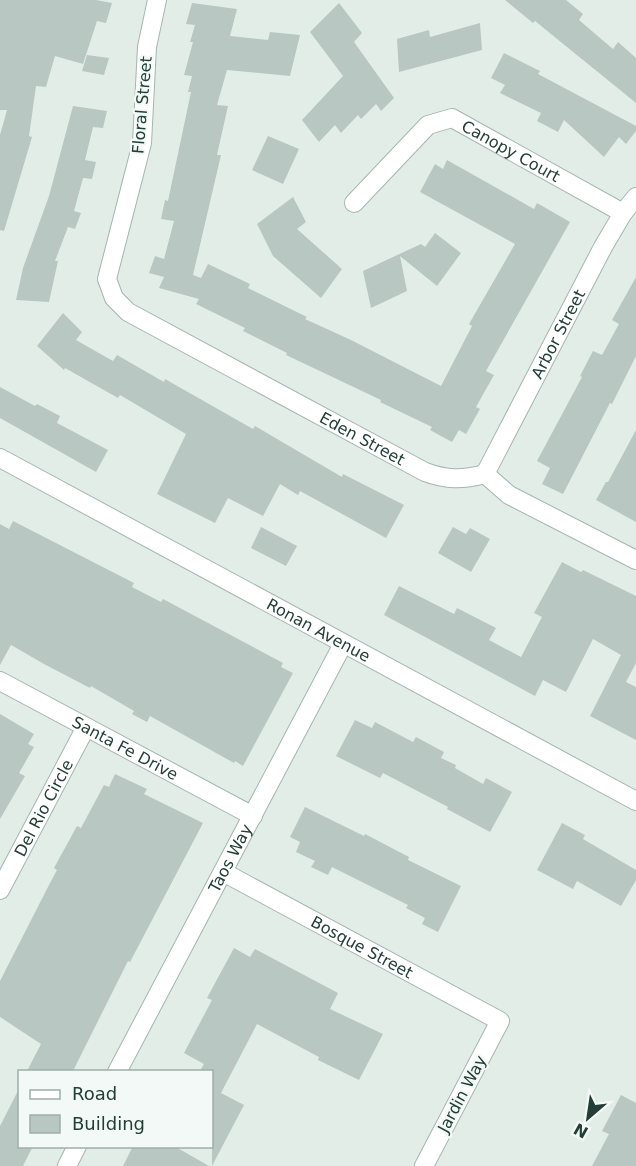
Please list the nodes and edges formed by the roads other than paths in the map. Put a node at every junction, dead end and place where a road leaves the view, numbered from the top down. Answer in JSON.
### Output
{"nodes":[{"id":1,"x":157,"y":0,"type":"edge"},
{"id":2,"x":636,"y":197,"type":"edge"},
{"id":3,"x":354,"y":203,"type":"dead end"},
{"id":4,"x":623,"y":213,"type":"junction"},
{"id":5,"x":107,"y":279,"type":"joint"},
{"id":6,"x":0,"y":458,"type":"edge"},
{"id":7,"x":485,"y":474,"type":"junction"},
{"id":8,"x":636,"y":560,"type":"edge"},
{"id":9,"x":343,"y":644,"type":"junction"},
{"id":10,"x":0,"y":681,"type":"edge"},
{"id":11,"x":86,"y":726,"type":"junction"},
{"id":12,"x":636,"y":801,"type":"edge"},
{"id":13,"x":253,"y":816,"type":"junction"},
{"id":14,"x":223,"y":872,"type":"junction"},
{"id":15,"x":0,"y":890,"type":"edge"},
{"id":16,"x":500,"y":1021,"type":"joint"},
{"id":17,"x":118,"y":1070,"type":"edge"},
{"id":18,"x":76,"y":1148,"type":"edge"},
{"id":19,"x":67,"y":1166,"type":"edge"},
{"id":20,"x":424,"y":1166,"type":"edge"}],
"edges":[{"from":1,"to":5,"type":"street","name":"Floral Street"},
{"from":2,"to":4,"type":"street","name":"Arbor Street"},
{"from":3,"to":4,"type":"street","name":"Canopy Court"},
{"from":4,"to":7,"type":"street","name":"Arbor Street"},
{"from":5,"to":7,"type":"street","name":"Eden Street"},
{"from":6,"to":9,"type":"street","name":"Ronan Avenue"},
{"from":7,"to":8,"type":"street"},
{"from":9,"to":12,"type":"street","name":"Ronan Avenue"},
{"from":9,"to":13,"type":"street","name":"Taos Way"},
{"from":10,"to":11,"type":"street","name":"Santa Fe Drive"},
{"from":11,"to":13,"type":"street","name":"Santa Fe Drive"},
{"from":11,"to":15,"type":"street","name":"Del Rio Circle"},
{"from":13,"to":14,"type":"street","name":"Taos Way"},
{"from":14,"to":16,"type":"street","name":"Bosque Street"},
{"from":14,"to":17,"type":"street","name":"Taos Way"},
{"from":16,"to":20,"type":"street","name":"Jardin Way"},
{"from":18,"to":19,"type":"street"}]}
